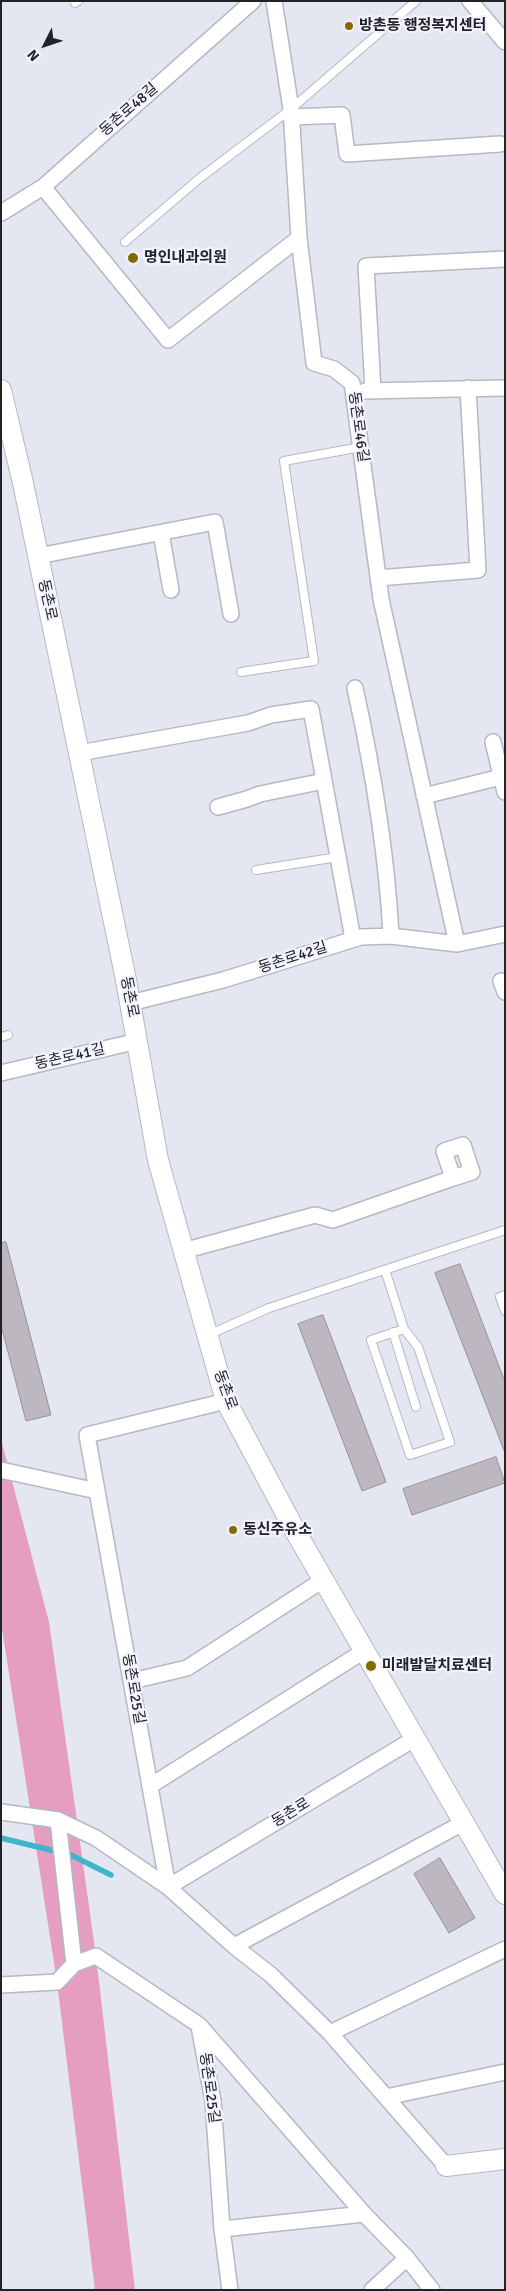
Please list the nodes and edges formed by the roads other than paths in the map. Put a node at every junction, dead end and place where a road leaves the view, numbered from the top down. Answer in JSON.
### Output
{"nodes":[{"id":1,"x":253,"y":1,"type":"edge"},
{"id":2,"x":274,"y":1,"type":"edge"},
{"id":3,"x":416,"y":1,"type":"edge"},
{"id":4,"x":470,"y":1,"type":"edge"},
{"id":5,"x":505,"y":42,"type":"edge"},
{"id":6,"x":292,"y":113,"type":"junction"},
{"id":7,"x":500,"y":144,"type":"dead end"},
{"id":8,"x":43,"y":187,"type":"junction"},
{"id":9,"x":1,"y":214,"type":"edge"},
{"id":10,"x":299,"y":238,"type":"junction"},
{"id":11,"x":125,"y":242,"type":"dead end"},
{"id":12,"x":505,"y":259,"type":"edge"},
{"id":13,"x":468,"y":388,"type":"junction"},
{"id":14,"x":505,"y":388,"type":"edge"},
{"id":15,"x":1,"y":390,"type":"edge"},
{"id":16,"x":374,"y":390,"type":"junction"},
{"id":17,"x":354,"y":391,"type":"junction"},
{"id":18,"x":361,"y":447,"type":"junction"},
{"id":19,"x":161,"y":533,"type":"junction"},
{"id":20,"x":38,"y":556,"type":"junction"},
{"id":21,"x":378,"y":578,"type":"junction"},
{"id":22,"x":171,"y":590,"type":"dead end"},
{"id":23,"x":231,"y":614,"type":"dead end"},
{"id":24,"x":240,"y":672,"type":"dead end"},
{"id":25,"x":355,"y":688,"type":"dead end"},
{"id":26,"x":493,"y":742,"type":"dead end"},
{"id":27,"x":79,"y":753,"type":"junction"},
{"id":28,"x":501,"y":776,"type":"junction"},
{"id":29,"x":324,"y":781,"type":"junction"},
{"id":30,"x":505,"y":792,"type":"edge"},
{"id":31,"x":424,"y":796,"type":"junction"},
{"id":32,"x":218,"y":807,"type":"dead end"},
{"id":33,"x":338,"y":857,"type":"junction"},
{"id":34,"x":256,"y":870,"type":"dead end"},
{"id":35,"x":505,"y":934,"type":"edge"},
{"id":36,"x":391,"y":936,"type":"junction"},
{"id":37,"x":353,"y":939,"type":"junction"},
{"id":38,"x":457,"y":944,"type":"junction"},
{"id":39,"x":130,"y":1003,"type":"junction"},
{"id":40,"x":138,"y":1041,"type":"junction"},
{"id":41,"x":1,"y":1073,"type":"edge"},
{"id":42,"x":453,"y":1178,"type":"dead end"},
{"id":43,"x":505,"y":1230,"type":"edge"},
{"id":44,"x":183,"y":1251,"type":"junction"},
{"id":45,"x":384,"y":1270,"type":"junction"},
{"id":46,"x":505,"y":1295,"type":"edge"},
{"id":47,"x":505,"y":1311,"type":"edge"},
{"id":48,"x":404,"y":1329,"type":"junction"},
{"id":49,"x":393,"y":1332,"type":"junction"},
{"id":50,"x":206,"y":1335,"type":"junction"},
{"id":51,"x":226,"y":1401,"type":"junction"},
{"id":52,"x":416,"y":1407,"type":"dead end"},
{"id":53,"x":1,"y":1470,"type":"edge"},
{"id":54,"x":97,"y":1491,"type":"junction"},
{"id":55,"x":323,"y":1580,"type":"junction"},
{"id":56,"x":364,"y":1650,"type":"junction"},
{"id":57,"x":132,"y":1681,"type":"junction"},
{"id":58,"x":414,"y":1739,"type":"junction"},
{"id":59,"x":150,"y":1786,"type":"junction"},
{"id":60,"x":1,"y":1812,"type":"edge"},
{"id":61,"x":58,"y":1820,"type":"junction"},
{"id":62,"x":463,"y":1823,"type":"junction"},
{"id":63,"x":168,"y":1887,"type":"junction"},
{"id":64,"x":505,"y":1894,"type":"edge"},
{"id":65,"x":234,"y":1946,"type":"junction"},
{"id":66,"x":505,"y":1950,"type":"edge"},
{"id":67,"x":74,"y":1958,"type":"junction"},
{"id":68,"x":1,"y":1985,"type":"edge"},
{"id":69,"x":199,"y":2025,"type":"junction"},
{"id":70,"x":330,"y":2034,"type":"junction"},
{"id":71,"x":505,"y":2072,"type":"edge"},
{"id":72,"x":386,"y":2097,"type":"junction"},
{"id":73,"x":505,"y":2159,"type":"edge"},
{"id":74,"x":446,"y":2166,"type":"joint"},
{"id":75,"x":364,"y":2214,"type":"junction"},
{"id":76,"x":222,"y":2229,"type":"junction"},
{"id":77,"x":407,"y":2258,"type":"junction"},
{"id":78,"x":230,"y":2290,"type":"edge"},
{"id":79,"x":372,"y":2290,"type":"edge"},
{"id":80,"x":432,"y":2290,"type":"edge"}],
"edges":[{"from":1,"to":8,"type":"street","name":"동촌로48길"},
{"from":2,"to":6,"type":"street"},
{"from":3,"to":6,"type":"lane"},
{"from":4,"to":5,"type":"street"},
{"from":6,"to":7,"type":"street"},
{"from":6,"to":10,"type":"street"},
{"from":6,"to":11,"type":"lane"},
{"from":8,"to":9,"type":"street","name":"동촌로48길"},
{"from":8,"to":10,"type":"street"},
{"from":10,"to":17,"type":"street","name":"동촌로46길"},
{"from":12,"to":16,"type":"street"},
{"from":13,"to":14,"type":"street"},
{"from":13,"to":16,"type":"street"},
{"from":13,"to":21,"type":"street"},
{"from":15,"to":20,"type":"main road","name":"동촌로"},
{"from":16,"to":17,"type":"street"},
{"from":17,"to":18,"type":"street","name":"동촌로46길"},
{"from":18,"to":21,"type":"street","name":"동촌로46길"},
{"from":18,"to":24,"type":"lane"},
{"from":19,"to":20,"type":"street"},
{"from":19,"to":22,"type":"street"},
{"from":19,"to":23,"type":"street"},
{"from":20,"to":27,"type":"main road","name":"동촌로"},
{"from":21,"to":31,"type":"street","name":"동촌로46길"},
{"from":25,"to":36,"type":"street"},
{"from":26,"to":28,"type":"street"},
{"from":27,"to":29,"type":"street"},
{"from":27,"to":39,"type":"main road","name":"동촌로"},
{"from":28,"to":30,"type":"street"},
{"from":28,"to":31,"type":"street"},
{"from":29,"to":32,"type":"street"},
{"from":29,"to":33,"type":"street"},
{"from":31,"to":38,"type":"street"},
{"from":33,"to":34,"type":"lane"},
{"from":33,"to":37,"type":"street"},
{"from":35,"to":38,"type":"street","name":"동촌로42길"},
{"from":36,"to":37,"type":"street","name":"동촌로42길"},
{"from":36,"to":38,"type":"street","name":"동촌로42길"},
{"from":37,"to":39,"type":"street","name":"동촌로42길"},
{"from":39,"to":40,"type":"main road","name":"동촌로"},
{"from":40,"to":41,"type":"street","name":"동촌로41길"},
{"from":40,"to":44,"type":"main road","name":"동촌로"},
{"from":42,"to":44,"type":"street"},
{"from":43,"to":45,"type":"lane"},
{"from":44,"to":50,"type":"main road","name":"동촌로"},
{"from":45,"to":48,"type":"lane"},
{"from":45,"to":50,"type":"lane"},
{"from":46,"to":47,"type":"lane"},
{"from":48,"to":49,"type":"lane"},
{"from":48,"to":49,"type":"lane"},
{"from":49,"to":52,"type":"lane"},
{"from":50,"to":51,"type":"main road","name":"동촌로"},
{"from":51,"to":54,"type":"street","name":"동촌로25길"},
{"from":51,"to":55,"type":"main road","name":"동촌로"},
{"from":53,"to":54,"type":"street"},
{"from":54,"to":57,"type":"street","name":"동촌로25길"},
{"from":55,"to":56,"type":"main road","name":"동촌로"},
{"from":55,"to":57,"type":"street"},
{"from":56,"to":58,"type":"main road","name":"동촌로"},
{"from":56,"to":59,"type":"street"},
{"from":57,"to":59,"type":"street","name":"동촌로25길"},
{"from":58,"to":62,"type":"main road","name":"동촌로"},
{"from":58,"to":63,"type":"street","name":"동촌로"},
{"from":59,"to":63,"type":"street","name":"동촌로25길"},
{"from":60,"to":61,"type":"street"},
{"from":61,"to":63,"type":"street"},
{"from":61,"to":67,"type":"street"},
{"from":62,"to":64,"type":"main road","name":"동촌로"},
{"from":62,"to":65,"type":"street"},
{"from":63,"to":65,"type":"street"},
{"from":65,"to":70,"type":"street"},
{"from":66,"to":70,"type":"street"},
{"from":67,"to":68,"type":"street"},
{"from":67,"to":69,"type":"street"},
{"from":69,"to":75,"type":"street","name":"동촌로25길"},
{"from":69,"to":76,"type":"street","name":"동촌로25길"},
{"from":70,"to":72,"type":"street"},
{"from":71,"to":72,"type":"street"},
{"from":72,"to":74,"type":"street"},
{"from":73,"to":74,"type":"main road"},
{"from":75,"to":76,"type":"street"},
{"from":75,"to":77,"type":"street","name":"동촌로25길"},
{"from":76,"to":78,"type":"street","name":"동촌로25길"},
{"from":77,"to":79,"type":"street"},
{"from":77,"to":80,"type":"street","name":"동촌로25길"}]}
